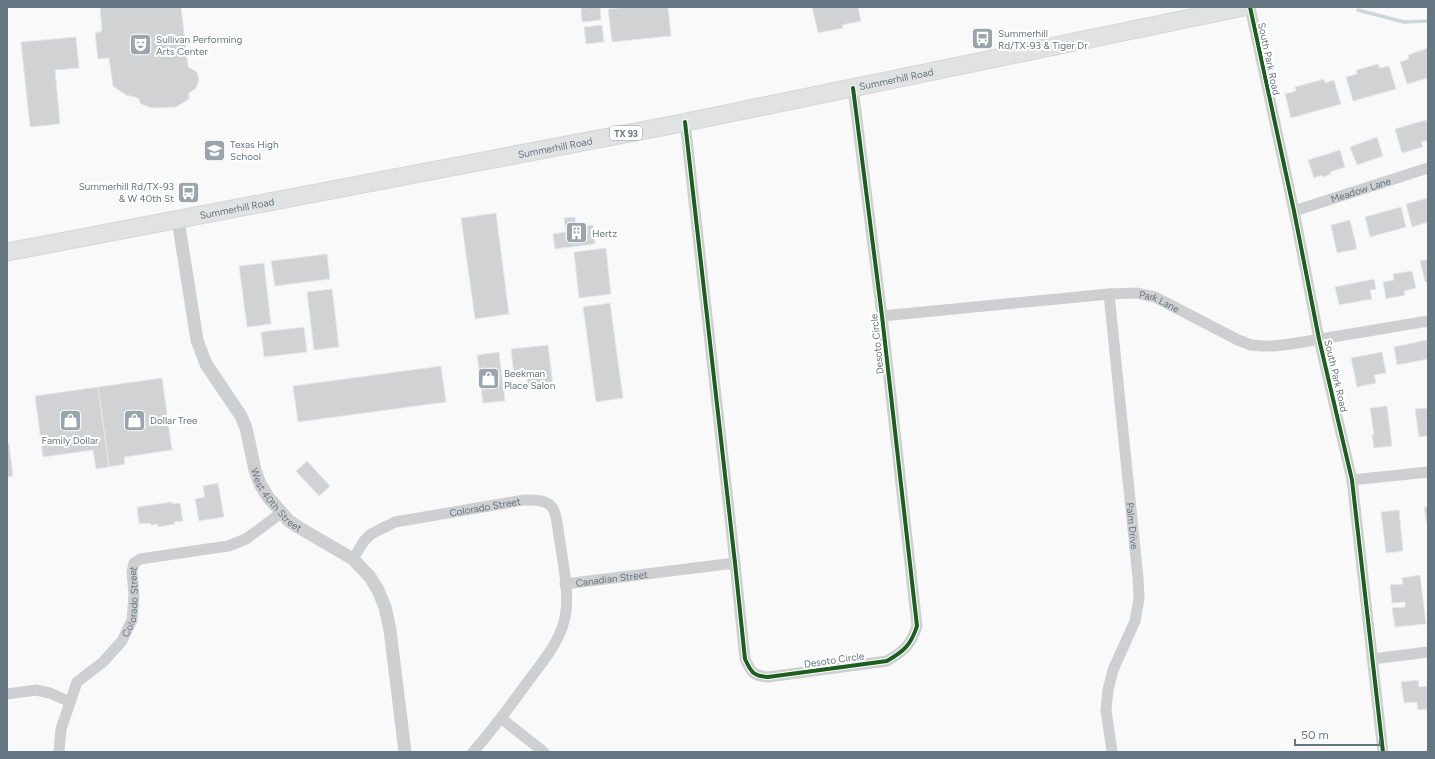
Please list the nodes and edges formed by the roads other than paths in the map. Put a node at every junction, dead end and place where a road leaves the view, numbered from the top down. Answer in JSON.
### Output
{"nodes":[{"id":1,"x":1244,"y":7,"type":"edge"},
{"id":2,"x":1250,"y":7,"type":"edge"},
{"id":3,"x":853,"y":88,"type":"junction"},
{"id":4,"x":685,"y":122,"type":"junction"},
{"id":5,"x":1428,"y":168,"type":"edge"},
{"id":6,"x":1294,"y":211,"type":"junction"},
{"id":7,"x":178,"y":220,"type":"junction"},
{"id":8,"x":7,"y":252,"type":"edge"},
{"id":9,"x":1109,"y":294,"type":"junction"},
{"id":10,"x":882,"y":316,"type":"junction"},
{"id":11,"x":1428,"y":320,"type":"edge"},
{"id":12,"x":1319,"y":339,"type":"junction"},
{"id":13,"x":1428,"y":472,"type":"edge"},
{"id":14,"x":1352,"y":480,"type":"junction"},
{"id":15,"x":281,"y":512,"type":"junction"},
{"id":16,"x":353,"y":559,"type":"junction"},
{"id":17,"x":735,"y":563,"type":"junction"},
{"id":18,"x":566,"y":584,"type":"junction"},
{"id":19,"x":1428,"y":652,"type":"edge"},
{"id":20,"x":1372,"y":659,"type":"junction"},
{"id":21,"x":7,"y":694,"type":"edge"},
{"id":22,"x":70,"y":702,"type":"junction"},
{"id":23,"x":502,"y":718,"type":"junction"},
{"id":24,"x":60,"y":752,"type":"edge"},
{"id":25,"x":405,"y":752,"type":"edge"},
{"id":26,"x":473,"y":752,"type":"edge"},
{"id":27,"x":544,"y":752,"type":"edge"},
{"id":28,"x":1112,"y":752,"type":"edge"},
{"id":29,"x":1383,"y":752,"type":"edge"}],
"edges":[{"from":1,"to":3,"type":"main road","name":"Summerhill Road","number":"TX 93"},
{"from":2,"to":6,"type":"street","name":"South Park Road"},
{"from":3,"to":4,"type":"main road","name":"Summerhill Road","number":"TX 93"},
{"from":3,"to":10,"type":"street","name":"Desoto Circle"},
{"from":4,"to":7,"type":"main road","name":"Summerhill Road","number":"TX 93"},
{"from":4,"to":17,"type":"street","name":"Desoto Circle"},
{"from":5,"to":6,"type":"street","name":"Meadow Lane"},
{"from":6,"to":12,"type":"street","name":"South Park Road"},
{"from":7,"to":8,"type":"main road","name":"Summerhill Road","number":"TX 93"},
{"from":7,"to":15,"type":"street","name":"West 40th Street"},
{"from":9,"to":10,"type":"street","name":"Park Lane"},
{"from":9,"to":12,"type":"street","name":"Park Lane"},
{"from":9,"to":28,"type":"street","name":"Palm Drive"},
{"from":10,"to":17,"type":"street","name":"Desoto Circle"},
{"from":11,"to":12,"type":"street","name":"Park Lane"},
{"from":12,"to":14,"type":"street","name":"South Park Road"},
{"from":13,"to":14,"type":"street"},
{"from":14,"to":20,"type":"street","name":"South Park Road"},
{"from":15,"to":16,"type":"street","name":"West 40th Street"},
{"from":15,"to":22,"type":"street","name":"Colorado Street"},
{"from":16,"to":18,"type":"street","name":"Colorado Street"},
{"from":16,"to":25,"type":"street","name":"West 40th Street"},
{"from":17,"to":18,"type":"street","name":"Canadian Street"},
{"from":18,"to":23,"type":"street","name":"Canadian Street"},
{"from":19,"to":20,"type":"street"},
{"from":20,"to":29,"type":"street","name":"South Park Road"},
{"from":21,"to":22,"type":"street"},
{"from":22,"to":24,"type":"street","name":"Colorado Street"},
{"from":23,"to":26,"type":"street","name":"Canadian Street"},
{"from":23,"to":27,"type":"street"}]}
